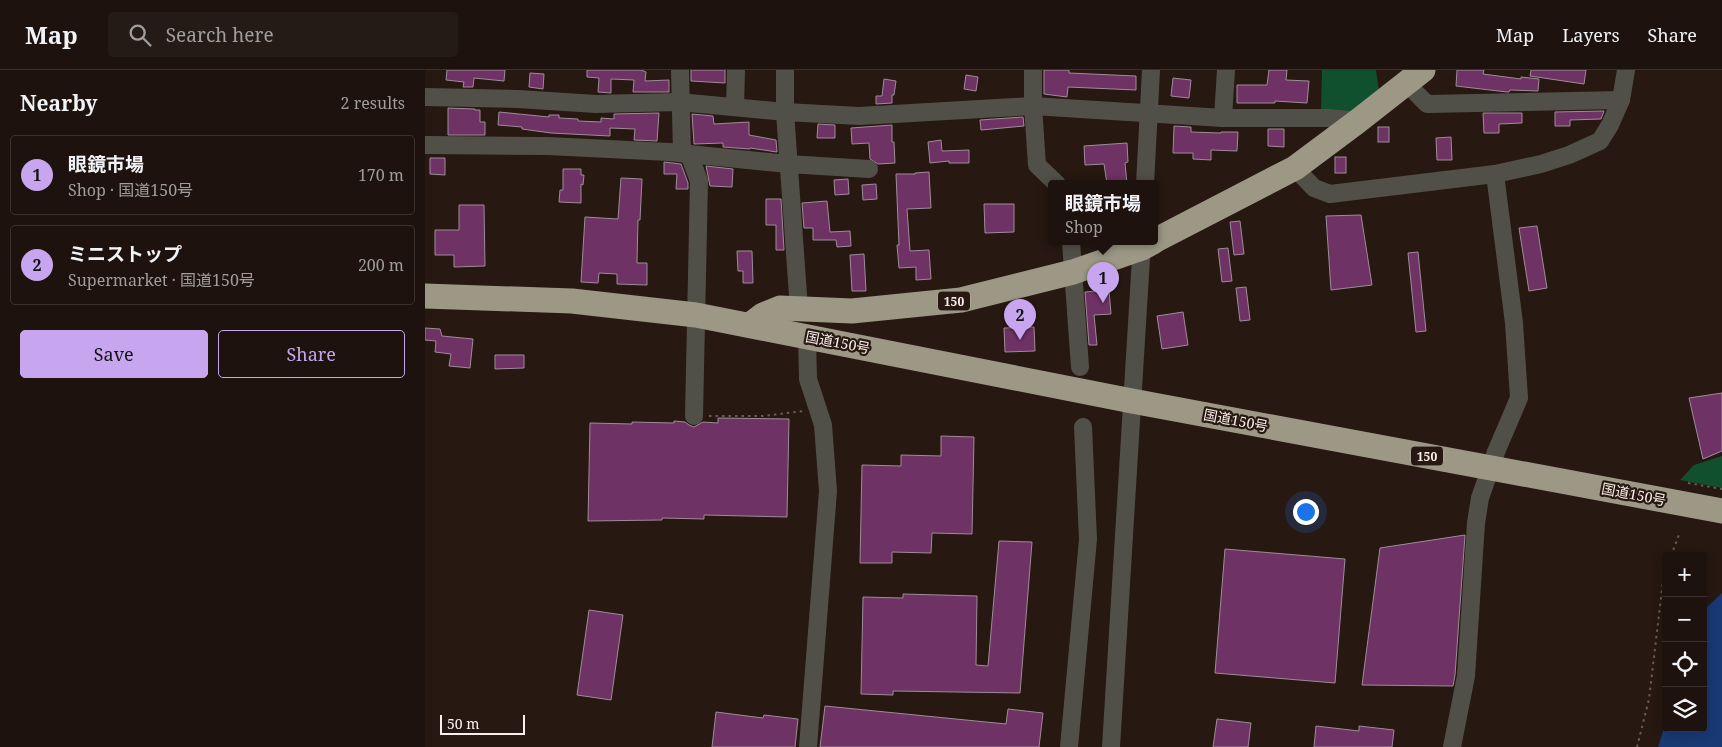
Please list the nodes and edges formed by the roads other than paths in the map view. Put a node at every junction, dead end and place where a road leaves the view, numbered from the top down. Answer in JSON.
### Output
{"nodes":[{"id":1,"x":681,"y":70,"type":"edge"},
{"id":2,"x":736,"y":70,"type":"edge"},
{"id":3,"x":785,"y":70,"type":"edge"},
{"id":4,"x":1033,"y":70,"type":"edge"},
{"id":5,"x":1151,"y":70,"type":"edge"},
{"id":6,"x":1226,"y":70,"type":"edge"},
{"id":7,"x":1627,"y":70,"type":"edge"},
{"id":8,"x":1415,"y":77,"type":"edge"},
{"id":9,"x":425,"y":97,"type":"edge"},
{"id":10,"x":1621,"y":100,"type":"junction"},
{"id":11,"x":681,"y":102,"type":"junction"},
{"id":12,"x":1033,"y":106,"type":"junction"},
{"id":13,"x":735,"y":107,"type":"junction"},
{"id":14,"x":785,"y":112,"type":"junction"},
{"id":15,"x":1149,"y":113,"type":"junction"},
{"id":16,"x":1223,"y":118,"type":"junction"},
{"id":17,"x":1358,"y":121,"type":"junction"},
{"id":18,"x":425,"y":145,"type":"edge"},
{"id":19,"x":685,"y":154,"type":"junction"},
{"id":20,"x":788,"y":164,"type":"junction"},
{"id":21,"x":1295,"y":168,"type":"junction"},
{"id":22,"x":869,"y":169,"type":"dead end"},
{"id":23,"x":1495,"y":174,"type":"junction"},
{"id":24,"x":1053,"y":180,"type":"edge"},
{"id":25,"x":1145,"y":180,"type":"edge"},
{"id":26,"x":1158,"y":238,"type":"edge"},
{"id":27,"x":1071,"y":245,"type":"edge"},
{"id":28,"x":1143,"y":245,"type":"edge"},
{"id":29,"x":1148,"y":245,"type":"edge"},
{"id":30,"x":1073,"y":272,"type":"junction"},
{"id":31,"x":425,"y":296,"type":"edge"},
{"id":32,"x":799,"y":309,"type":"junction"},
{"id":33,"x":696,"y":315,"type":"junction"},
{"id":34,"x":750,"y":325,"type":"junction"},
{"id":35,"x":807,"y":336,"type":"junction"},
{"id":36,"x":1080,"y":367,"type":"dead end"},
{"id":37,"x":1132,"y":401,"type":"junction"},
{"id":38,"x":694,"y":416,"type":"road end"},
{"id":39,"x":1083,"y":427,"type":"dead end"},
{"id":40,"x":1491,"y":468,"type":"junction"},
{"id":41,"x":1722,"y":511,"type":"edge"},
{"id":42,"x":808,"y":747,"type":"edge"},
{"id":43,"x":1069,"y":747,"type":"edge"},
{"id":44,"x":1111,"y":747,"type":"edge"},
{"id":45,"x":1452,"y":747,"type":"edge"}],
"edges":[{"from":1,"to":11,"type":"street"},
{"from":2,"to":13,"type":"street"},
{"from":3,"to":14,"type":"street"},
{"from":4,"to":12,"type":"street"},
{"from":5,"to":15,"type":"street"},
{"from":6,"to":16,"type":"street"},
{"from":7,"to":10,"type":"street"},
{"from":8,"to":10,"type":"street"},
{"from":8,"to":17,"type":"highway","name":"国道150号","number":"150"},
{"from":9,"to":11,"type":"street"},
{"from":10,"to":23,"type":"street"},
{"from":11,"to":13,"type":"street"},
{"from":11,"to":19,"type":"street"},
{"from":12,"to":14,"type":"street"},
{"from":12,"to":15,"type":"street"},
{"from":12,"to":24,"type":"street"},
{"from":13,"to":14,"type":"street"},
{"from":14,"to":20,"type":"street"},
{"from":15,"to":16,"type":"street"},
{"from":15,"to":25,"type":"street"},
{"from":16,"to":17,"type":"street"},
{"from":17,"to":21,"type":"highway","name":"国道150号","number":"150"},
{"from":18,"to":19,"type":"street"},
{"from":19,"to":20,"type":"street"},
{"from":19,"to":33,"type":"street"},
{"from":20,"to":22,"type":"street"},
{"from":20,"to":32,"type":"street"},
{"from":21,"to":23,"type":"street"},
{"from":21,"to":26,"type":"highway","name":"国道150号","number":"150"},
{"from":23,"to":40,"type":"street"},
{"from":27,"to":30,"type":"street"},
{"from":28,"to":30,"type":"highway","name":"国道150号","number":"150"},
{"from":29,"to":37,"type":"street"},
{"from":30,"to":32,"type":"highway","name":"国道150号","number":"150"},
{"from":30,"to":36,"type":"street"},
{"from":31,"to":33,"type":"highway","name":"国道150号","number":"150"},
{"from":32,"to":34,"type":"highway","name":"国道150号","number":"150"},
{"from":33,"to":34,"type":"highway","name":"国道150号","number":"150"},
{"from":33,"to":38,"type":"street"},
{"from":34,"to":35,"type":"highway","name":"国道150号","number":"150"},
{"from":35,"to":37,"type":"highway","name":"国道150号","number":"150"},
{"from":35,"to":42,"type":"street"},
{"from":37,"to":40,"type":"highway","name":"国道150号","number":"150"},
{"from":37,"to":44,"type":"street"},
{"from":39,"to":43,"type":"street"},
{"from":40,"to":41,"type":"highway","name":"国道150号","number":"150"},
{"from":40,"to":45,"type":"street"}]}
